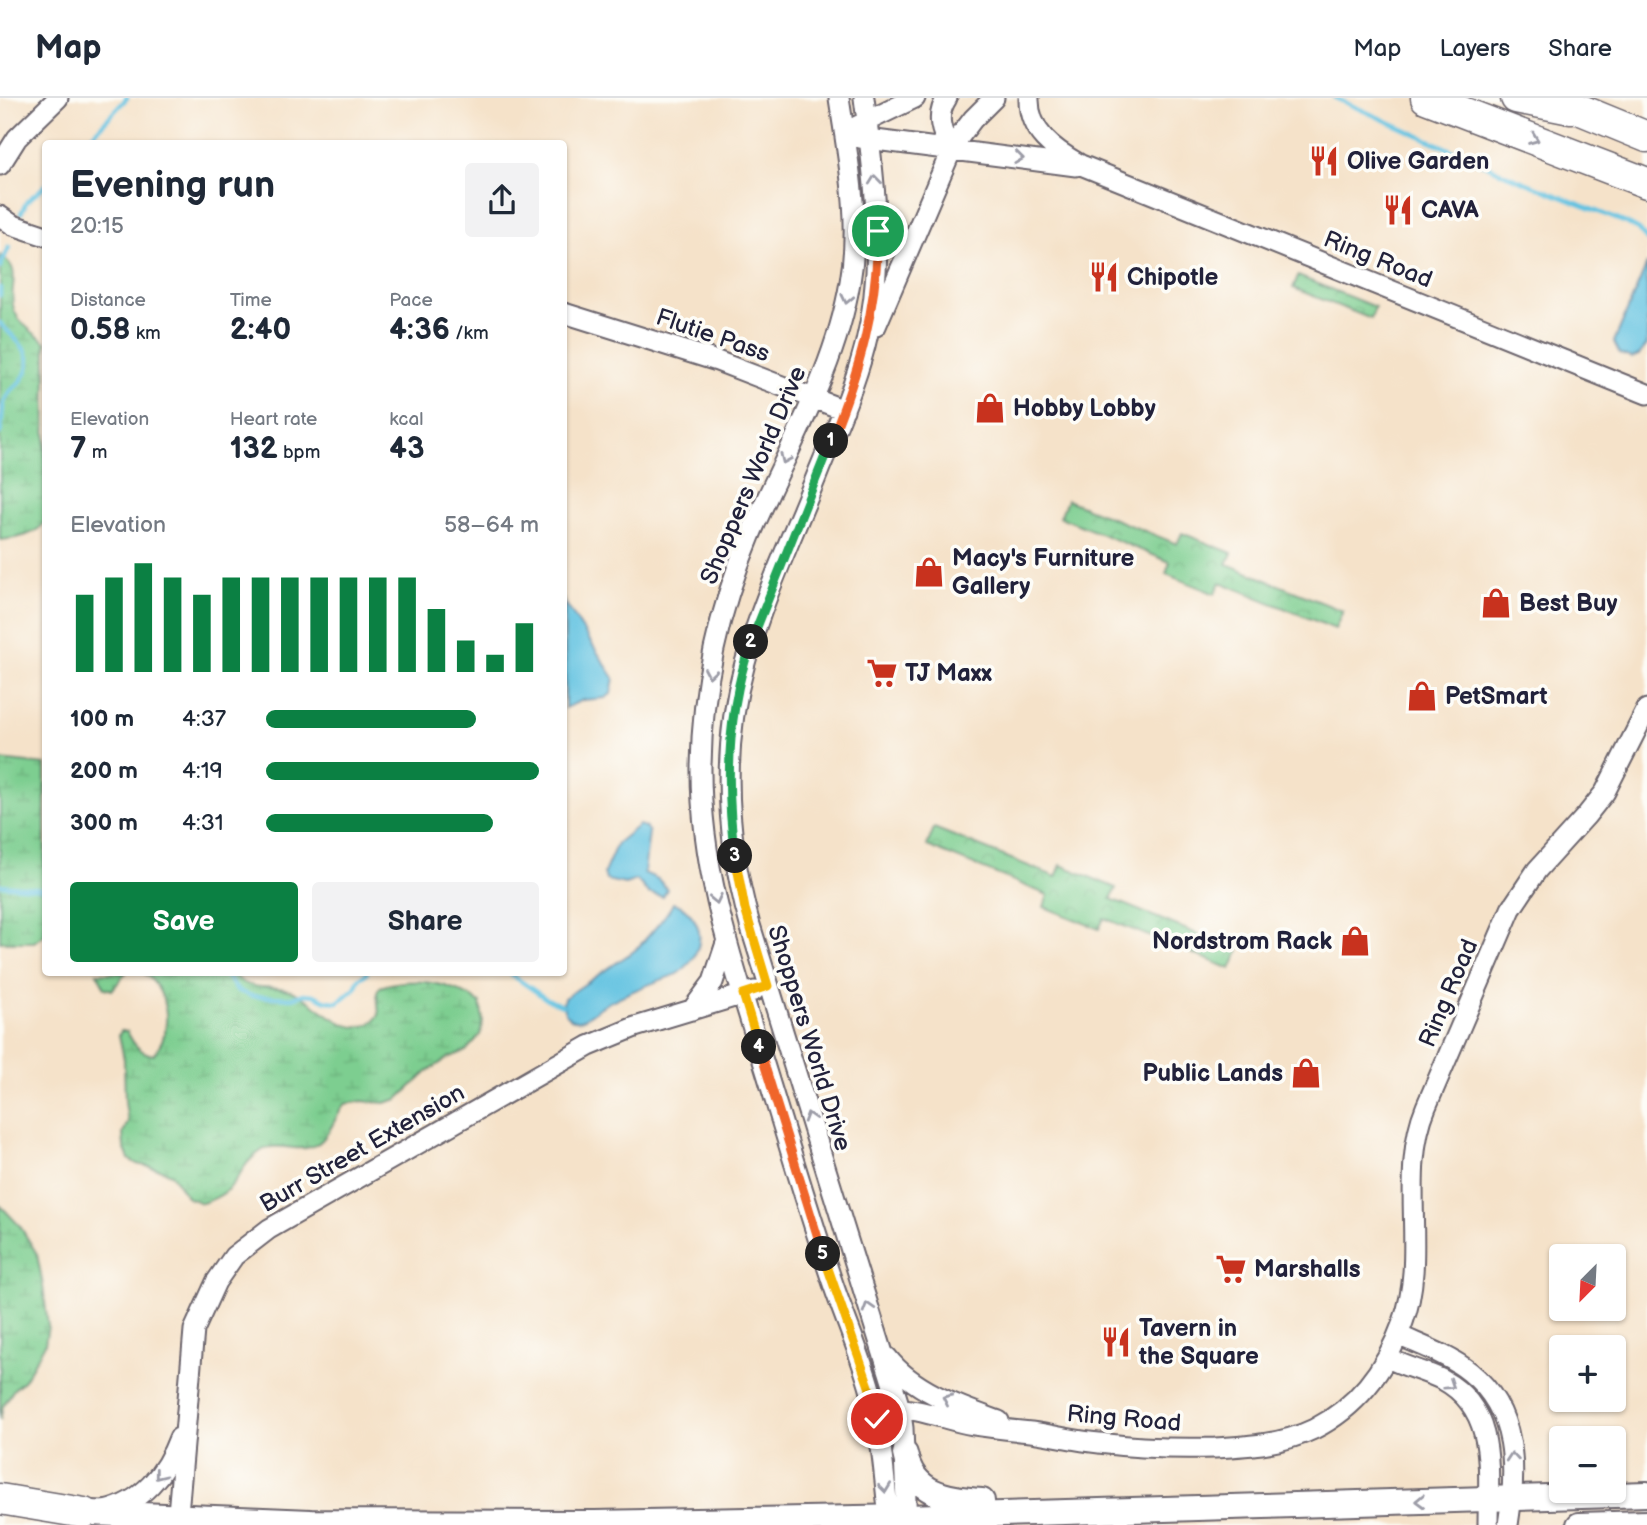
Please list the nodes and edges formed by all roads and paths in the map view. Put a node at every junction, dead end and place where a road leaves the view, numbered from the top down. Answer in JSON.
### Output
{"nodes":[{"id":1,"x":58,"y":98,"type":"edge"},
{"id":2,"x":839,"y":98,"type":"edge"},
{"id":3,"x":864,"y":98,"type":"edge"},
{"id":4,"x":915,"y":98,"type":"edge"},
{"id":5,"x":947,"y":98,"type":"edge"},
{"id":6,"x":994,"y":98,"type":"edge"},
{"id":7,"x":1029,"y":98,"type":"edge"},
{"id":8,"x":1426,"y":98,"type":"edge"},
{"id":9,"x":1516,"y":98,"type":"edge"},
{"id":10,"x":1552,"y":98,"type":"edge"},
{"id":11,"x":1589,"y":113,"type":"junction"},
{"id":12,"x":868,"y":130,"type":"junction"},
{"id":13,"x":844,"y":134,"type":"junction"},
{"id":14,"x":1647,"y":136,"type":"edge"},
{"id":15,"x":8,"y":143,"type":"edge"},
{"id":16,"x":951,"y":150,"type":"junction"},
{"id":17,"x":0,"y":164,"type":"edge"},
{"id":18,"x":1091,"y":170,"type":"junction"},
{"id":19,"x":1647,"y":183,"type":"edge"},
{"id":20,"x":0,"y":216,"type":"edge"},
{"id":21,"x":0,"y":230,"type":"edge"},
{"id":22,"x":42,"y":235,"type":"edge"},
{"id":23,"x":42,"y":235,"type":"edge"},
{"id":24,"x":567,"y":314,"type":"edge"},
{"id":25,"x":858,"y":369,"type":"junction"},
{"id":26,"x":1647,"y":394,"type":"edge"},
{"id":27,"x":813,"y":397,"type":"junction"},
{"id":28,"x":844,"y":410,"type":"junction"},
{"id":29,"x":1647,"y":709,"type":"edge"},
{"id":30,"x":726,"y":942,"type":"junction"},
{"id":31,"x":768,"y":986,"type":"junction"},
{"id":32,"x":743,"y":994,"type":"junction"},
{"id":33,"x":692,"y":1010,"type":"junction"},
{"id":34,"x":1398,"y":1335,"type":"junction"},
{"id":35,"x":880,"y":1345,"type":"junction"},
{"id":36,"x":1388,"y":1358,"type":"junction"},
{"id":37,"x":900,"y":1409,"type":"junction"},
{"id":38,"x":875,"y":1410,"type":"junction"},
{"id":39,"x":187,"y":1414,"type":"junction"},
{"id":40,"x":1033,"y":1432,"type":"junction"},
{"id":41,"x":905,"y":1454,"type":"junction"},
{"id":42,"x":1647,"y":1494,"type":"edge"},
{"id":43,"x":1513,"y":1498,"type":"junction"},
{"id":44,"x":0,"y":1499,"type":"edge"},
{"id":45,"x":1488,"y":1499,"type":"junction"},
{"id":46,"x":0,"y":1509,"type":"edge"},
{"id":47,"x":1108,"y":1510,"type":"junction"},
{"id":48,"x":84,"y":1513,"type":"junction"},
{"id":49,"x":178,"y":1521,"type":"edge"},
{"id":50,"x":899,"y":1521,"type":"edge"},
{"id":51,"x":1647,"y":1523,"type":"edge"},
{"id":52,"x":1488,"y":1525,"type":"edge"},
{"id":53,"x":1508,"y":1525,"type":"edge"},
{"id":54,"x":1579,"y":1525,"type":"edge"}],
"edges":[{"from":1,"to":15,"type":"street"},
{"from":2,"to":13,"type":"street","name":"Shoppers World Drive"},
{"from":3,"to":12,"type":"street","name":"Shoppers World Drive"},
{"from":4,"to":12,"type":"street"},
{"from":5,"to":16,"type":"street"},
{"from":6,"to":16,"type":"street","name":"Shoppers World Drive"},
{"from":7,"to":18,"type":"street","name":"Ring Road"},
{"from":8,"to":19,"type":"highway","one_way":true},
{"from":9,"to":11,"type":"highway"},
{"from":10,"to":11,"type":"highway"},
{"from":11,"to":14,"type":"highway"},
{"from":12,"to":13,"type":"street","name":"Ring Road"},
{"from":12,"to":16,"type":"street","name":"Ring Road"},
{"from":25,"to":12,"type":"street","name":"Shoppers World Drive","one_way":true},
{"from":13,"to":27,"type":"street","name":"Shoppers World Drive","one_way":true},
{"from":15,"to":17,"type":"street"},
{"from":16,"to":18,"type":"street","name":"Ring Road","one_way":true},
{"from":16,"to":25,"type":"street","name":"Shoppers World Drive"},
{"from":18,"to":26,"type":"street","name":"Ring Road"},
{"from":20,"to":22,"type":"street"},
{"from":21,"to":23,"type":"street"},
{"from":24,"to":27,"type":"street","name":"Flutie Pass"},
{"from":25,"to":28,"type":"street","name":"Shoppers World Drive"},
{"from":27,"to":28,"type":"street","name":"Flutie Pass"},
{"from":27,"to":30,"type":"street","name":"Shoppers World Drive","one_way":true},
{"from":28,"to":31,"type":"street","name":"Shoppers World Drive"},
{"from":29,"to":34,"type":"street","name":"Ring Road"},
{"from":30,"to":32,"type":"street","name":"Shoppers World Drive"},
{"from":30,"to":33,"type":"street"},
{"from":31,"to":32,"type":"street","name":"Burr Street Extension"},
{"from":35,"to":31,"type":"street","name":"Shoppers World Drive","one_way":true},
{"from":32,"to":33,"type":"street","name":"Burr Street Extension"},
{"from":32,"to":38,"type":"street","name":"Shoppers World Drive"},
{"from":33,"to":39,"type":"street","name":"Burr Street Extension"},
{"from":34,"to":36,"type":"street","name":"Ring Road"},
{"from":43,"to":34,"type":"street","one_way":true},
{"from":35,"to":37,"type":"street","name":"Shoppers World Drive"},
{"from":40,"to":35,"type":"street","name":"Ring Road","one_way":true},
{"from":36,"to":40,"type":"street","name":"Ring Road"},
{"from":36,"to":45,"type":"street","one_way":true},
{"from":37,"to":38,"type":"street","name":"Ring Road"},
{"from":37,"to":40,"type":"street","name":"Ring Road"},
{"from":37,"to":41,"type":"street","name":"Shoppers World Drive"},
{"from":38,"to":50,"type":"street","name":"Shoppers World Drive","one_way":true},
{"from":39,"to":48,"type":"street","one_way":true},
{"from":39,"to":49,"type":"street","name":"Burr Street Extension"},
{"from":41,"to":47,"type":"main road"},
{"from":41,"to":50,"type":"street","name":"Shoppers World Drive"},
{"from":42,"to":43,"type":"main road"},
{"from":43,"to":45,"type":"main road"},
{"from":43,"to":53,"type":"street"},
{"from":44,"to":48,"type":"highway"},
{"from":45,"to":47,"type":"main road","one_way":true},
{"from":45,"to":52,"type":"street"},
{"from":46,"to":48,"type":"main road"},
{"from":47,"to":50,"type":"main road"},
{"from":48,"to":49,"type":"main road"},
{"from":49,"to":50,"type":"main road"},
{"from":51,"to":54,"type":"main road"}]}
